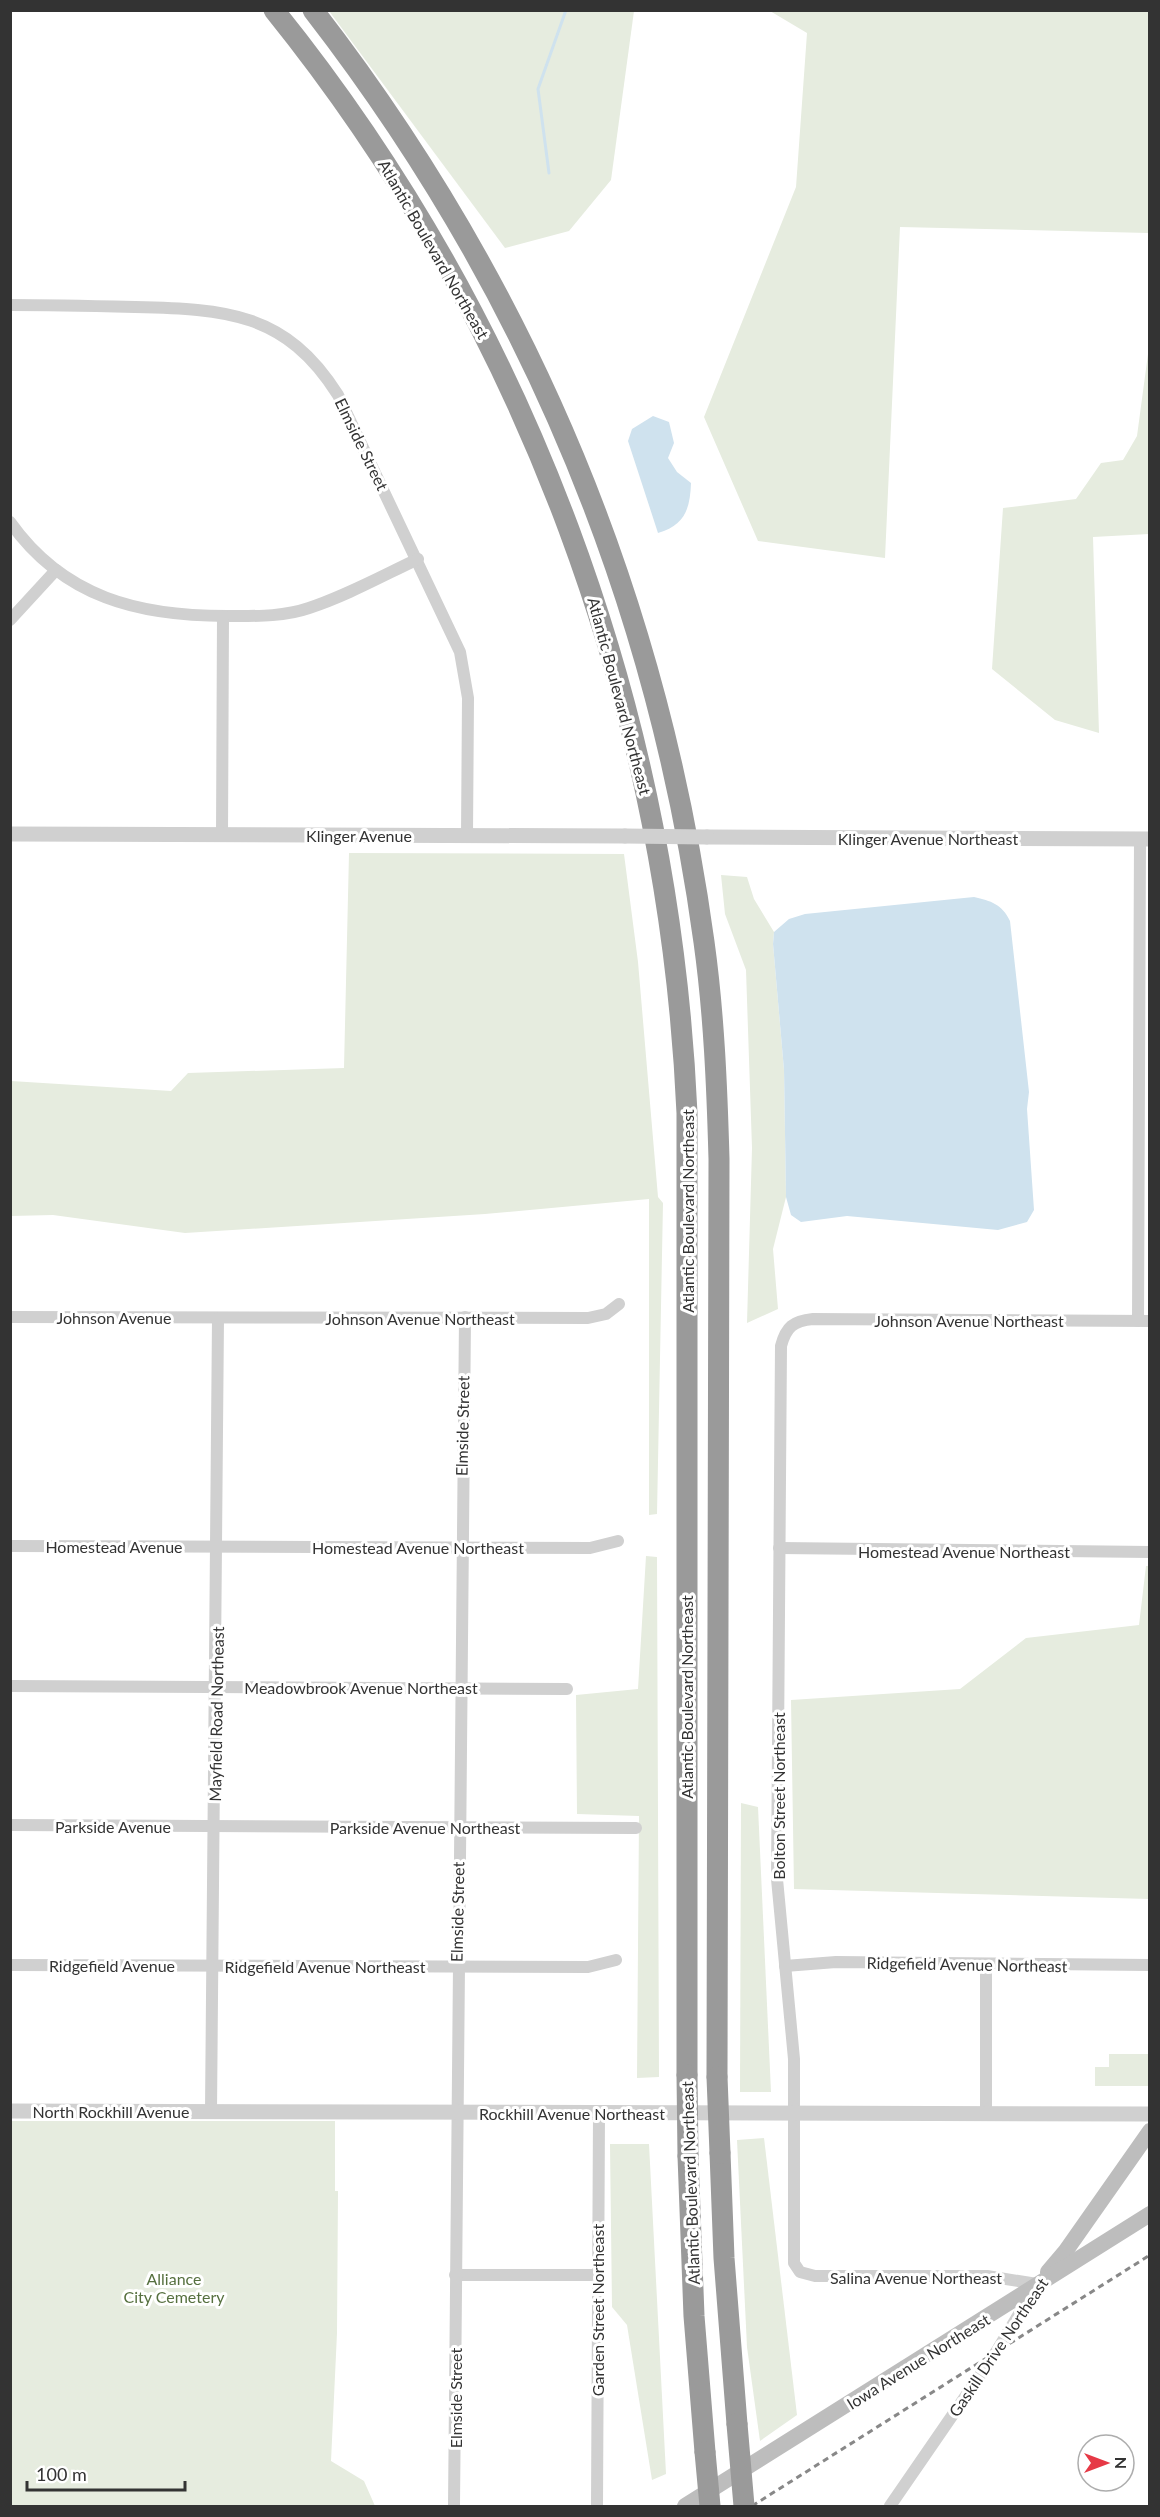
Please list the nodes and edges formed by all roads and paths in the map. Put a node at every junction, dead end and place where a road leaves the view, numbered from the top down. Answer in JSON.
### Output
{"nodes":[{"id":1,"x":274,"y":10,"type":"edge"},
{"id":2,"x":313,"y":10,"type":"edge"},
{"id":3,"x":10,"y":304,"type":"edge"},
{"id":4,"x":10,"y":522,"type":"edge"},
{"id":5,"x":418,"y":559,"type":"junction"},
{"id":6,"x":56,"y":570,"type":"junction"},
{"id":7,"x":223,"y":616,"type":"junction"},
{"id":8,"x":10,"y":620,"type":"edge"},
{"id":9,"x":10,"y":834,"type":"edge"},
{"id":10,"x":467,"y":835,"type":"junction"},
{"id":11,"x":222,"y":836,"type":"junction"},
{"id":12,"x":707,"y":837,"type":"joint"},
{"id":13,"x":1145,"y":839,"type":"edge"},
{"id":14,"x":619,"y":1304,"type":"dead end"},
{"id":15,"x":10,"y":1317,"type":"edge"},
{"id":16,"x":465,"y":1317,"type":"junction"},
{"id":17,"x":218,"y":1318,"type":"junction"},
{"id":18,"x":1144,"y":1321,"type":"edge"},
{"id":19,"x":790,"y":1326,"type":"joint"},
{"id":20,"x":618,"y":1540,"type":"dead end"},
{"id":21,"x":10,"y":1546,"type":"edge"},
{"id":22,"x":217,"y":1546,"type":"junction"},
{"id":23,"x":461,"y":1548,"type":"junction"},
{"id":24,"x":779,"y":1548,"type":"junction"},
{"id":25,"x":1149,"y":1552,"type":"edge"},
{"id":26,"x":10,"y":1686,"type":"edge"},
{"id":27,"x":216,"y":1687,"type":"junction"},
{"id":28,"x":460,"y":1687,"type":"junction"},
{"id":29,"x":567,"y":1689,"type":"dead end"},
{"id":30,"x":10,"y":1825,"type":"edge"},
{"id":31,"x":214,"y":1826,"type":"junction"},
{"id":32,"x":458,"y":1827,"type":"junction"},
{"id":33,"x":636,"y":1828,"type":"dead end"},
{"id":34,"x":616,"y":1960,"type":"dead end"},
{"id":35,"x":986,"y":1964,"type":"junction"},
{"id":36,"x":10,"y":1965,"type":"edge"},
{"id":37,"x":1149,"y":1965,"type":"edge"},
{"id":38,"x":213,"y":1966,"type":"junction"},
{"id":39,"x":457,"y":1966,"type":"junction"},
{"id":40,"x":785,"y":1966,"type":"junction"},
{"id":41,"x":10,"y":2111,"type":"edge"},
{"id":42,"x":211,"y":2111,"type":"junction"},
{"id":43,"x":456,"y":2113,"type":"junction"},
{"id":44,"x":599,"y":2114,"type":"junction"},
{"id":45,"x":795,"y":2114,"type":"junction"},
{"id":46,"x":1149,"y":2114,"type":"edge"},
{"id":47,"x":986,"y":2115,"type":"junction"},
{"id":48,"x":1149,"y":2131,"type":"edge"},
{"id":49,"x":1149,"y":2214,"type":"edge"},
{"id":50,"x":796,"y":2267,"type":"joint"},
{"id":51,"x":455,"y":2275,"type":"junction"},
{"id":52,"x":597,"y":2275,"type":"junction"},
{"id":53,"x":1037,"y":2284,"type":"junction"},
{"id":54,"x":454,"y":2506,"type":"edge"},
{"id":55,"x":597,"y":2506,"type":"edge"},
{"id":56,"x":685,"y":2506,"type":"edge"},
{"id":57,"x":710,"y":2506,"type":"edge"},
{"id":58,"x":744,"y":2506,"type":"edge"},
{"id":59,"x":890,"y":2506,"type":"edge"}],
"edges":[{"from":1,"to":57,"type":"highway","name":"Atlantic Boulevard Northeast","bridge":true},
{"from":2,"to":58,"type":"highway","name":"Atlantic Boulevard Northeast","bridge":true},
{"from":3,"to":5,"type":"street","name":"Elmside Street"},
{"from":4,"to":6,"type":"street"},
{"from":5,"to":7,"type":"street"},
{"from":5,"to":10,"type":"street","name":"Elmside Street"},
{"from":6,"to":7,"type":"street"},
{"from":6,"to":8,"type":"street"},
{"from":7,"to":11,"type":"street"},
{"from":9,"to":11,"type":"street","name":"Klinger Avenue"},
{"from":10,"to":11,"type":"street","name":"Klinger Avenue"},
{"from":10,"to":12,"type":"street","name":"Klinger Avenue","bridge":true},
{"from":12,"to":13,"type":"street","name":"Klinger Avenue Northeast"},
{"from":13,"to":18,"type":"street"},
{"from":14,"to":16,"type":"street","name":"Johnson Avenue Northeast"},
{"from":15,"to":17,"type":"street","name":"Johnson Avenue"},
{"from":16,"to":17,"type":"street","name":"Johnson Avenue Northeast"},
{"from":16,"to":23,"type":"street","name":"Elmside Street"},
{"from":17,"to":22,"type":"street","name":"Mayfield Road Northeast"},
{"from":18,"to":19,"type":"street","name":"Johnson Avenue Northeast"},
{"from":19,"to":24,"type":"street","name":"Bolton Street Northeast"},
{"from":20,"to":23,"type":"street","name":"Homestead Avenue Northeast"},
{"from":21,"to":22,"type":"street","name":"Homestead Avenue"},
{"from":22,"to":23,"type":"street","name":"Homestead Avenue Northeast"},
{"from":22,"to":27,"type":"street","name":"Mayfield Road Northeast"},
{"from":23,"to":28,"type":"street","name":"Elmside Street"},
{"from":24,"to":25,"type":"street","name":"Homestead Avenue Northeast"},
{"from":24,"to":40,"type":"street","name":"Bolton Street Northeast"},
{"from":26,"to":27,"type":"street","name":"Meadowbrook Avenue Northeast"},
{"from":27,"to":28,"type":"street","name":"Meadowbrook Avenue Northeast"},
{"from":27,"to":31,"type":"street","name":"Mayfield Road Northeast"},
{"from":28,"to":29,"type":"street","name":"Meadowbrook Avenue Northeast"},
{"from":28,"to":32,"type":"street","name":"Elmside Street"},
{"from":30,"to":31,"type":"street","name":"Parkside Avenue"},
{"from":31,"to":32,"type":"street","name":"Parkside Avenue Northeast"},
{"from":31,"to":38,"type":"street","name":"Mayfield Road Northeast"},
{"from":32,"to":33,"type":"street","name":"Parkside Avenue Northeast"},
{"from":32,"to":39,"type":"street","name":"Elmside Street"},
{"from":34,"to":39,"type":"street","name":"Ridgefield Avenue Northeast"},
{"from":35,"to":37,"type":"street","name":"Ridgefield Avenue Northeast"},
{"from":35,"to":40,"type":"street","name":"Ridgefield Avenue Northeast"},
{"from":35,"to":47,"type":"street"},
{"from":36,"to":38,"type":"street","name":"Ridgefield Avenue"},
{"from":38,"to":39,"type":"street","name":"Ridgefield Avenue Northeast"},
{"from":38,"to":42,"type":"street","name":"Mayfield Road Northeast"},
{"from":39,"to":43,"type":"street","name":"Elmside Street"},
{"from":40,"to":45,"type":"street","name":"Bolton Street Northeast"},
{"from":41,"to":42,"type":"street","name":"North Rockhill Avenue"},
{"from":42,"to":43,"type":"street","name":"Rockhill Avenue Northeast"},
{"from":43,"to":44,"type":"street","name":"Rockhill Avenue Northeast"},
{"from":43,"to":51,"type":"street","name":"Elmside Street"},
{"from":44,"to":45,"type":"street","name":"Rockhill Avenue Northeast"},
{"from":44,"to":52,"type":"street","name":"Garden Street Northeast"},
{"from":45,"to":47,"type":"street","name":"Rockhill Avenue Northeast"},
{"from":45,"to":50,"type":"street","name":"Bolton Street Northeast"},
{"from":46,"to":47,"type":"street","name":"Rockhill Avenue Northeast"},
{"from":48,"to":53,"type":"main road","name":"Gaskill Drive Northeast"},
{"from":49,"to":53,"type":"main road","name":"Iowa Avenue Northeast"},
{"from":50,"to":53,"type":"street","name":"Salina Avenue Northeast"},
{"from":51,"to":52,"type":"street"},
{"from":51,"to":54,"type":"street","name":"Elmside Street"},
{"from":52,"to":55,"type":"street","name":"Garden Street Northeast"},
{"from":53,"to":56,"type":"main road","name":"Iowa Avenue Northeast"},
{"from":53,"to":59,"type":"street","name":"Gaskill Drive Northeast"}]}
